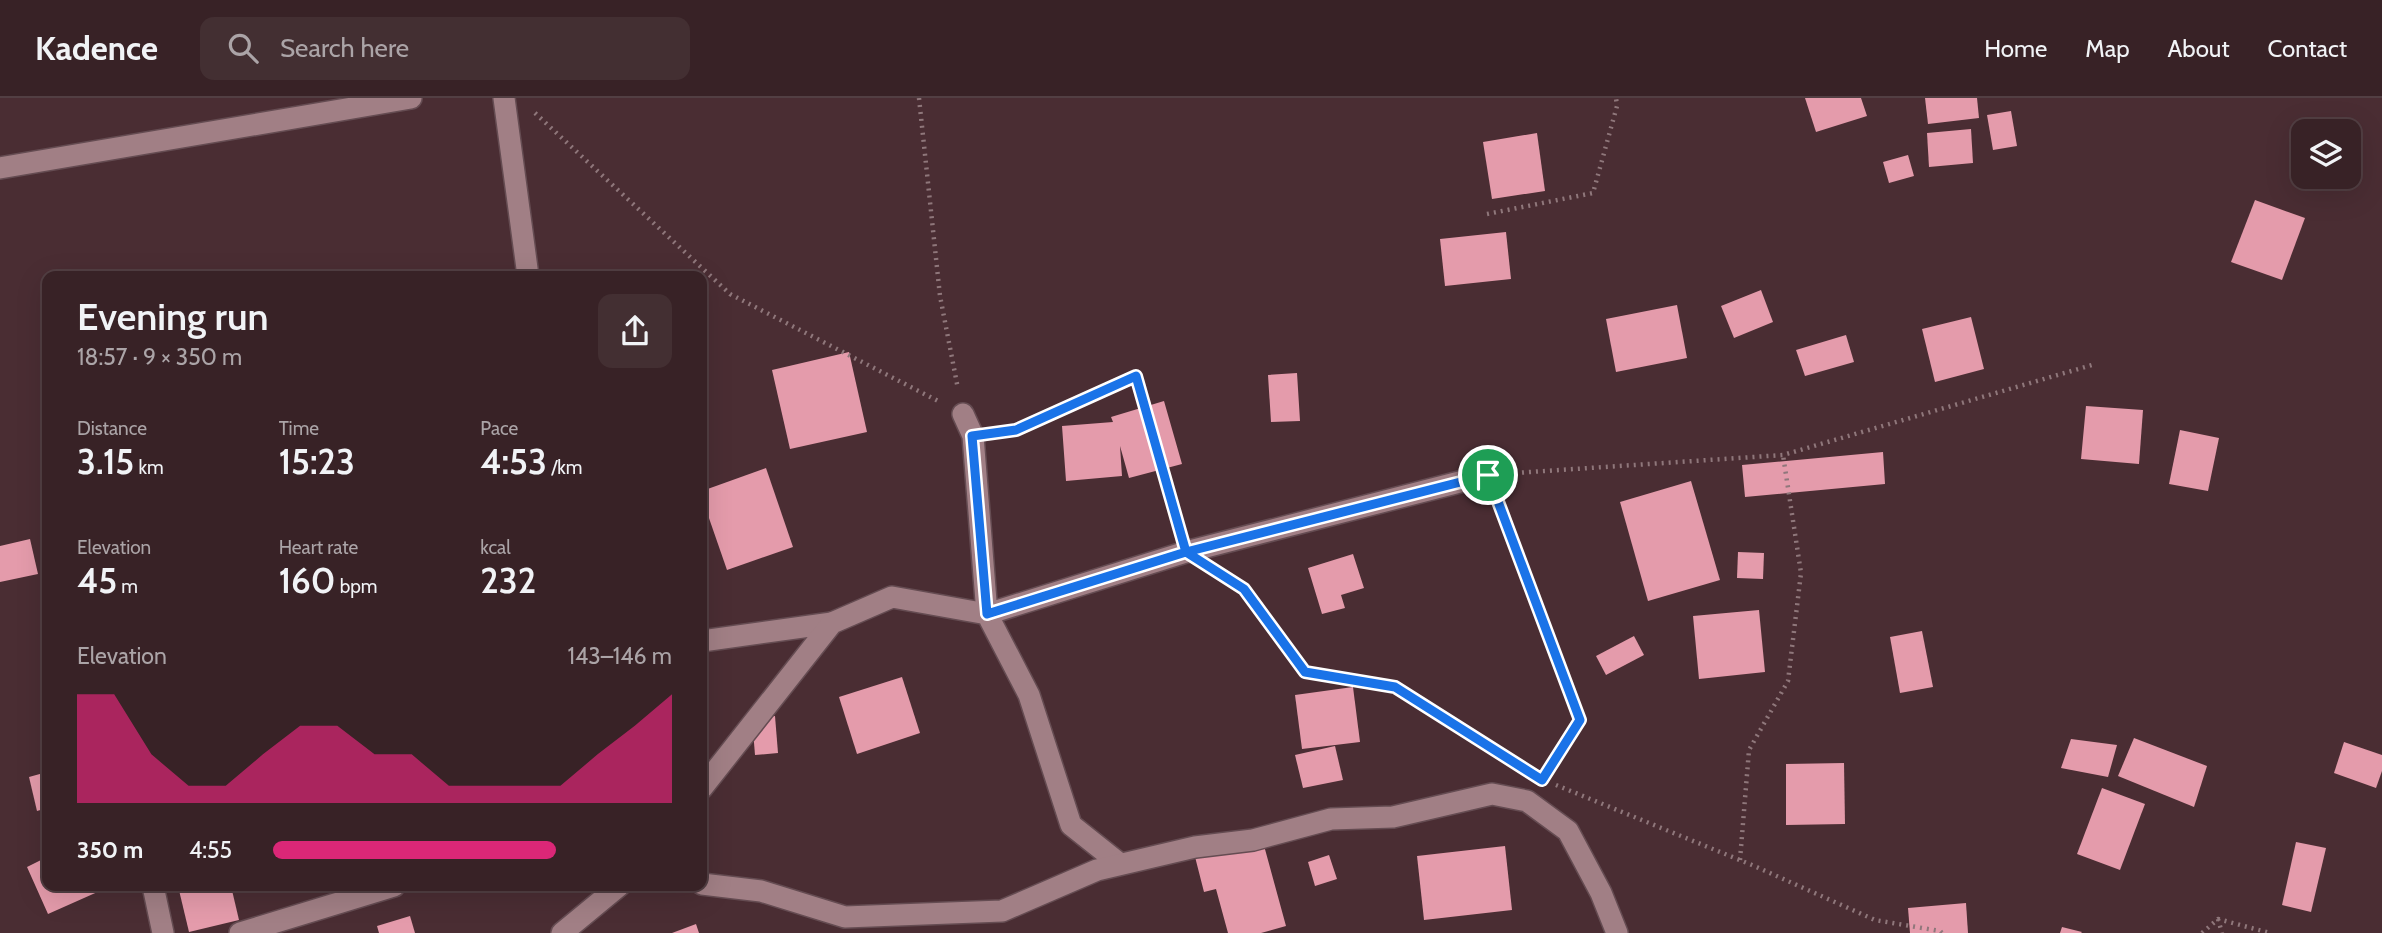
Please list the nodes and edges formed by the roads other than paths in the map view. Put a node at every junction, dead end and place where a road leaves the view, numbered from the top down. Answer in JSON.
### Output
{"nodes":[{"id":1,"x":411,"y":98,"type":"edge"},
{"id":2,"x":504,"y":98,"type":"edge"},
{"id":3,"x":0,"y":169,"type":"edge"},
{"id":4,"x":527,"y":271,"type":"edge"},
{"id":5,"x":963,"y":414,"type":"road end"},
{"id":6,"x":1488,"y":475,"type":"road end"},
{"id":7,"x":987,"y":614,"type":"junction"},
{"id":8,"x":832,"y":623,"type":"junction"},
{"id":9,"x":707,"y":640,"type":"edge"},
{"id":10,"x":707,"y":782,"type":"edge"},
{"id":11,"x":1120,"y":864,"type":"junction"},
{"id":12,"x":707,"y":885,"type":"edge"},
{"id":13,"x":154,"y":891,"type":"edge"},
{"id":14,"x":378,"y":891,"type":"edge"},
{"id":15,"x":613,"y":891,"type":"edge"},
{"id":16,"x":163,"y":933,"type":"edge"},
{"id":17,"x":240,"y":933,"type":"edge"},
{"id":18,"x":562,"y":933,"type":"edge"},
{"id":19,"x":1617,"y":933,"type":"edge"}],
"edges":[{"from":1,"to":3,"type":"street"},
{"from":2,"to":4,"type":"street"},
{"from":5,"to":7,"type":"street"},
{"from":6,"to":7,"type":"street"},
{"from":7,"to":8,"type":"street"},
{"from":7,"to":11,"type":"street"},
{"from":8,"to":9,"type":"street"},
{"from":8,"to":10,"type":"street"},
{"from":11,"to":12,"type":"street"},
{"from":11,"to":19,"type":"street"},
{"from":13,"to":16,"type":"street"},
{"from":14,"to":17,"type":"street"},
{"from":15,"to":18,"type":"street"}]}
